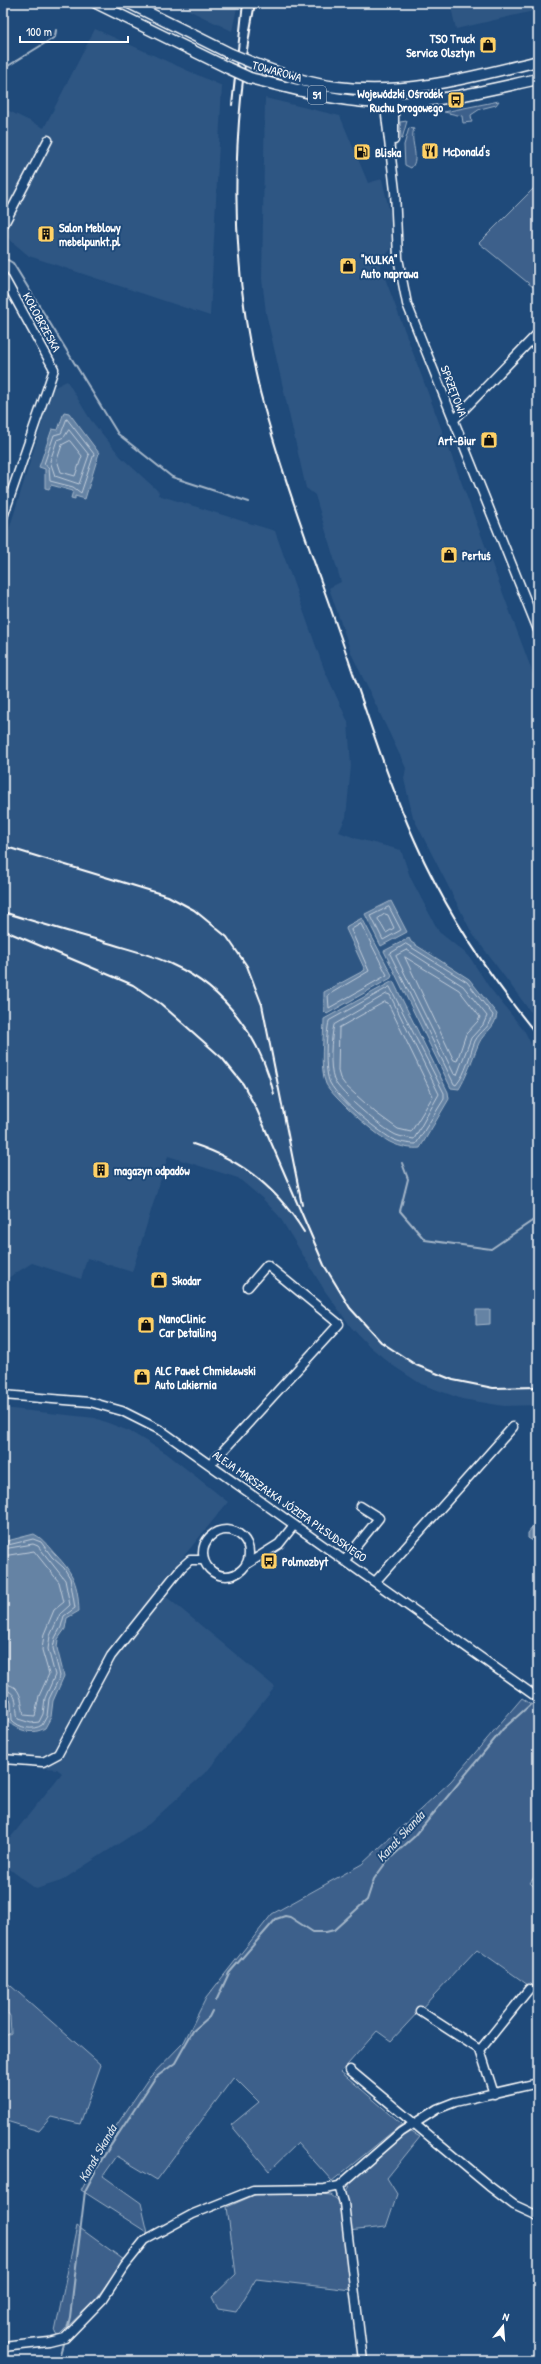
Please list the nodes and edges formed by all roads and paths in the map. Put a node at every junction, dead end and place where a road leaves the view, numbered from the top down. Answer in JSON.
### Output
{"nodes":[{"id":1,"x":96,"y":3,"type":"edge"},
{"id":2,"x":128,"y":3,"type":"edge"},
{"id":3,"x":115,"y":12,"type":"junction"},
{"id":4,"x":538,"y":61,"type":"edge"},
{"id":5,"x":538,"y":79,"type":"edge"},
{"id":6,"x":388,"y":90,"type":"junction"},
{"id":7,"x":390,"y":103,"type":"junction"},
{"id":8,"x":48,"y":140,"type":"dead end"},
{"id":9,"x":3,"y":226,"type":"edge"},
{"id":10,"x":3,"y":276,"type":"edge"},
{"id":11,"x":538,"y":333,"type":"edge"},
{"id":12,"x":453,"y":421,"type":"junction"},
{"id":13,"x":3,"y":516,"type":"edge"},
{"id":14,"x":538,"y":630,"type":"edge"},
{"id":15,"x":248,"y":1287,"type":"dead end"},
{"id":16,"x":3,"y":1395,"type":"edge"},
{"id":17,"x":513,"y":1427,"type":"dead end"},
{"id":18,"x":210,"y":1464,"type":"junction"},
{"id":19,"x":360,"y":1506,"type":"dead end"},
{"id":20,"x":294,"y":1525,"type":"junction"},
{"id":21,"x":249,"y":1548,"type":"junction"},
{"id":22,"x":264,"y":1552,"type":"junction"},
{"id":23,"x":203,"y":1560,"type":"junction"},
{"id":24,"x":345,"y":1560,"type":"junction"},
{"id":25,"x":247,"y":1564,"type":"junction"},
{"id":26,"x":375,"y":1582,"type":"junction"},
{"id":27,"x":538,"y":1698,"type":"edge"},
{"id":28,"x":3,"y":1759,"type":"edge"},
{"id":29,"x":528,"y":1989,"type":"dead end"},
{"id":30,"x":420,"y":2011,"type":"dead end"},
{"id":31,"x":480,"y":2050,"type":"junction"},
{"id":32,"x":350,"y":2070,"type":"dead end"},
{"id":33,"x":538,"y":2083,"type":"edge"},
{"id":34,"x":494,"y":2094,"type":"junction"},
{"id":35,"x":414,"y":2122,"type":"junction"},
{"id":36,"x":340,"y":2186,"type":"junction"},
{"id":37,"x":538,"y":2216,"type":"edge"},
{"id":38,"x":3,"y":2347,"type":"edge"},
{"id":39,"x":363,"y":2361,"type":"edge"}],
"edges":[{"from":1,"to":3,"type":"main road","name":"TOWAROWA","number":"51"},
{"from":2,"to":3,"type":"main road"},
{"from":2,"to":6,"type":"main road","name":"TOWAROWA","number":"51","bridge":true},
{"from":3,"to":7,"type":"main road","name":"TOWAROWA","number":"51","bridge":true},
{"from":4,"to":6,"type":"main road","name":"TOWAROWA","number":"51"},
{"from":5,"to":7,"type":"main road","name":"TOWAROWA","number":"51"},
{"from":6,"to":7,"type":"street","name":"SPRZĘTOWA"},
{"from":7,"to":12,"type":"street","name":"SPRZĘTOWA"},
{"from":8,"to":9,"type":"street"},
{"from":10,"to":13,"type":"street","name":"KOŁOBRZESKA"},
{"from":11,"to":12,"type":"street"},
{"from":12,"to":14,"type":"street","name":"SPRZĘTOWA"},
{"from":15,"to":18,"type":"street"},
{"from":16,"to":18,"type":"street","name":"ALEJA MARSZAŁKA JÓZEFA PIŁSUDSKIEGO"},
{"from":17,"to":26,"type":"street"},
{"from":18,"to":20,"type":"street","name":"ALEJA MARSZAŁKA JÓZEFA PIŁSUDSKIEGO"},
{"from":19,"to":24,"type":"street"},
{"from":20,"to":22,"type":"street"},
{"from":20,"to":24,"type":"street","name":"ALEJA MARSZAŁKA JÓZEFA PIŁSUDSKIEGO"},
{"from":21,"to":22,"type":"street"},
{"from":21,"to":23,"type":"street"},
{"from":21,"to":25,"type":"street"},
{"from":22,"to":25,"type":"street"},
{"from":23,"to":25,"type":"street"},
{"from":23,"to":28,"type":"street"},
{"from":24,"to":26,"type":"street","name":"ALEJA MARSZAŁKA JÓZEFA PIŁSUDSKIEGO"},
{"from":26,"to":27,"type":"street","name":"ALEJA MARSZAŁKA JÓZEFA PIŁSUDSKIEGO"},
{"from":29,"to":31,"type":"street"},
{"from":30,"to":31,"type":"street"},
{"from":31,"to":34,"type":"street"},
{"from":32,"to":35,"type":"street"},
{"from":33,"to":34,"type":"street"},
{"from":34,"to":35,"type":"street"},
{"from":35,"to":36,"type":"street"},
{"from":35,"to":37,"type":"street"},
{"from":36,"to":38,"type":"street"},
{"from":36,"to":39,"type":"street"}]}
